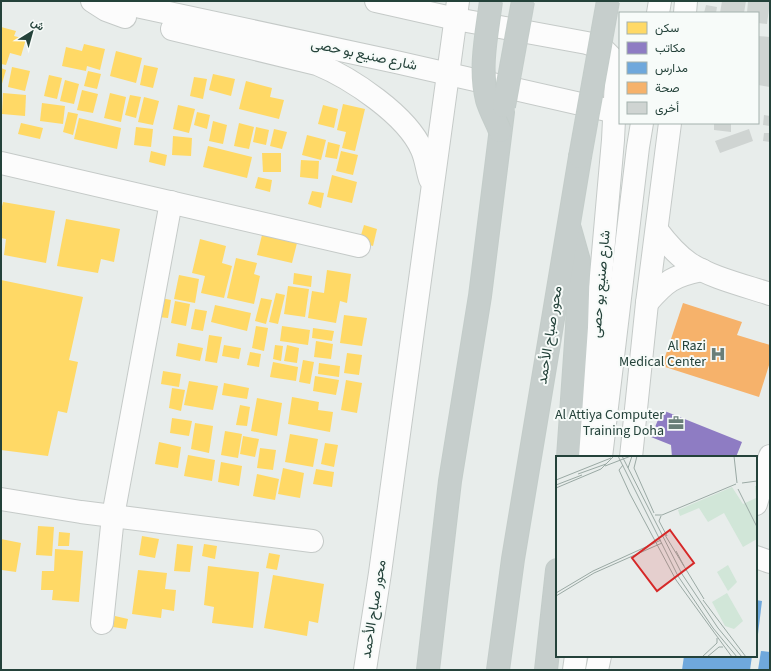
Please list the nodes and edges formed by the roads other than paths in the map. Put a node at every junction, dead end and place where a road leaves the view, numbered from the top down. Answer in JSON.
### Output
{"nodes":[{"id":1,"x":92,"y":1,"type":"edge"},
{"id":2,"x":113,"y":1,"type":"edge"},
{"id":3,"x":376,"y":1,"type":"edge"},
{"id":4,"x":491,"y":1,"type":"edge"},
{"id":5,"x":523,"y":1,"type":"edge"},
{"id":6,"x":608,"y":1,"type":"edge"},
{"id":7,"x":660,"y":1,"type":"edge"},
{"id":8,"x":686,"y":1,"type":"edge"},
{"id":9,"x":457,"y":10,"type":"edge"},
{"id":10,"x":658,"y":12,"type":"edge"},
{"id":11,"x":685,"y":12,"type":"edge"},
{"id":12,"x":448,"y":74,"type":"junction"},
{"id":13,"x":617,"y":112,"type":"edge"},
{"id":14,"x":642,"y":124,"type":"edge"},
{"id":15,"x":670,"y":124,"type":"edge"},
{"id":16,"x":500,"y":131,"type":"junction"},
{"id":17,"x":1,"y":163,"type":"edge"},
{"id":18,"x":432,"y":186,"type":"junction"},
{"id":19,"x":171,"y":202,"type":"junction"},
{"id":20,"x":568,"y":222,"type":"junction"},
{"id":21,"x":656,"y":230,"type":"junction"},
{"id":22,"x":359,"y":246,"type":"dead end"},
{"id":23,"x":702,"y":270,"type":"junction"},
{"id":24,"x":770,"y":294,"type":"edge"},
{"id":25,"x":647,"y":303,"type":"junction"},
{"id":26,"x":568,"y":456,"type":"edge"},
{"id":27,"x":585,"y":456,"type":"edge"},
{"id":28,"x":601,"y":456,"type":"edge"},
{"id":29,"x":631,"y":456,"type":"edge"},
{"id":30,"x":770,"y":456,"type":"edge"},
{"id":31,"x":1,"y":499,"type":"edge"},
{"id":32,"x":757,"y":501,"type":"edge"},
{"id":33,"x":113,"y":516,"type":"junction"},
{"id":34,"x":312,"y":541,"type":"dead end"},
{"id":35,"x":757,"y":558,"type":"edge"},
{"id":36,"x":770,"y":562,"type":"edge"},
{"id":37,"x":556,"y":578,"type":"edge"},
{"id":38,"x":102,"y":623,"type":"dead end"},
{"id":39,"x":576,"y":657,"type":"edge"},
{"id":40,"x":600,"y":657,"type":"edge"},
{"id":41,"x":364,"y":670,"type":"edge"},
{"id":42,"x":428,"y":670,"type":"edge"},
{"id":43,"x":498,"y":670,"type":"edge"},
{"id":44,"x":546,"y":670,"type":"edge"},
{"id":45,"x":574,"y":670,"type":"edge"},
{"id":46,"x":597,"y":670,"type":"edge"}],
"edges":[{"from":1,"to":18,"type":"street"},
{"from":2,"to":12,"type":"street","name":"شارع صنيع بو حصى"},
{"from":3,"to":9,"type":"street","name":"شارع صنيع بو حصى"},
{"from":4,"to":16,"type":"highway","bridge":true},
{"from":5,"to":16,"type":"highway","bridge":true},
{"from":6,"to":20,"type":"highway","name":"محور صباح الأحمد","bridge":true},
{"from":7,"to":10,"type":"street"},
{"from":8,"to":11,"type":"street"},
{"from":9,"to":12,"type":"street","name":"محور صباح الأحمد"},
{"from":9,"to":13,"type":"street","name":"شارع صنيع بو حصى"},
{"from":12,"to":13,"type":"street","name":"شارع صنيع بو حصى"},
{"from":12,"to":18,"type":"street","name":"محور صباح الأحمد"},
{"from":13,"to":27,"type":"street","name":"شارع صنيع بو حصى"},
{"from":14,"to":28,"type":"street"},
{"from":15,"to":21,"type":"street"},
{"from":16,"to":42,"type":"highway"},
{"from":17,"to":19,"type":"street"},
{"from":18,"to":41,"type":"street","name":"محور صباح الأحمد"},
{"from":19,"to":22,"type":"street"},
{"from":19,"to":33,"type":"street"},
{"from":20,"to":26,"type":"highway"},
{"from":20,"to":43,"type":"highway","name":"محور صباح الأحمد"},
{"from":21,"to":23,"type":"street"},
{"from":21,"to":25,"type":"street"},
{"from":23,"to":24,"type":"street"},
{"from":23,"to":25,"type":"street"},
{"from":25,"to":29,"type":"street"},
{"from":30,"to":32,"type":"street"},
{"from":31,"to":33,"type":"street"},
{"from":33,"to":34,"type":"street"},
{"from":33,"to":38,"type":"street"},
{"from":35,"to":36,"type":"street"},
{"from":37,"to":44,"type":"highway"},
{"from":39,"to":45,"type":"street"},
{"from":40,"to":46,"type":"street"}]}
